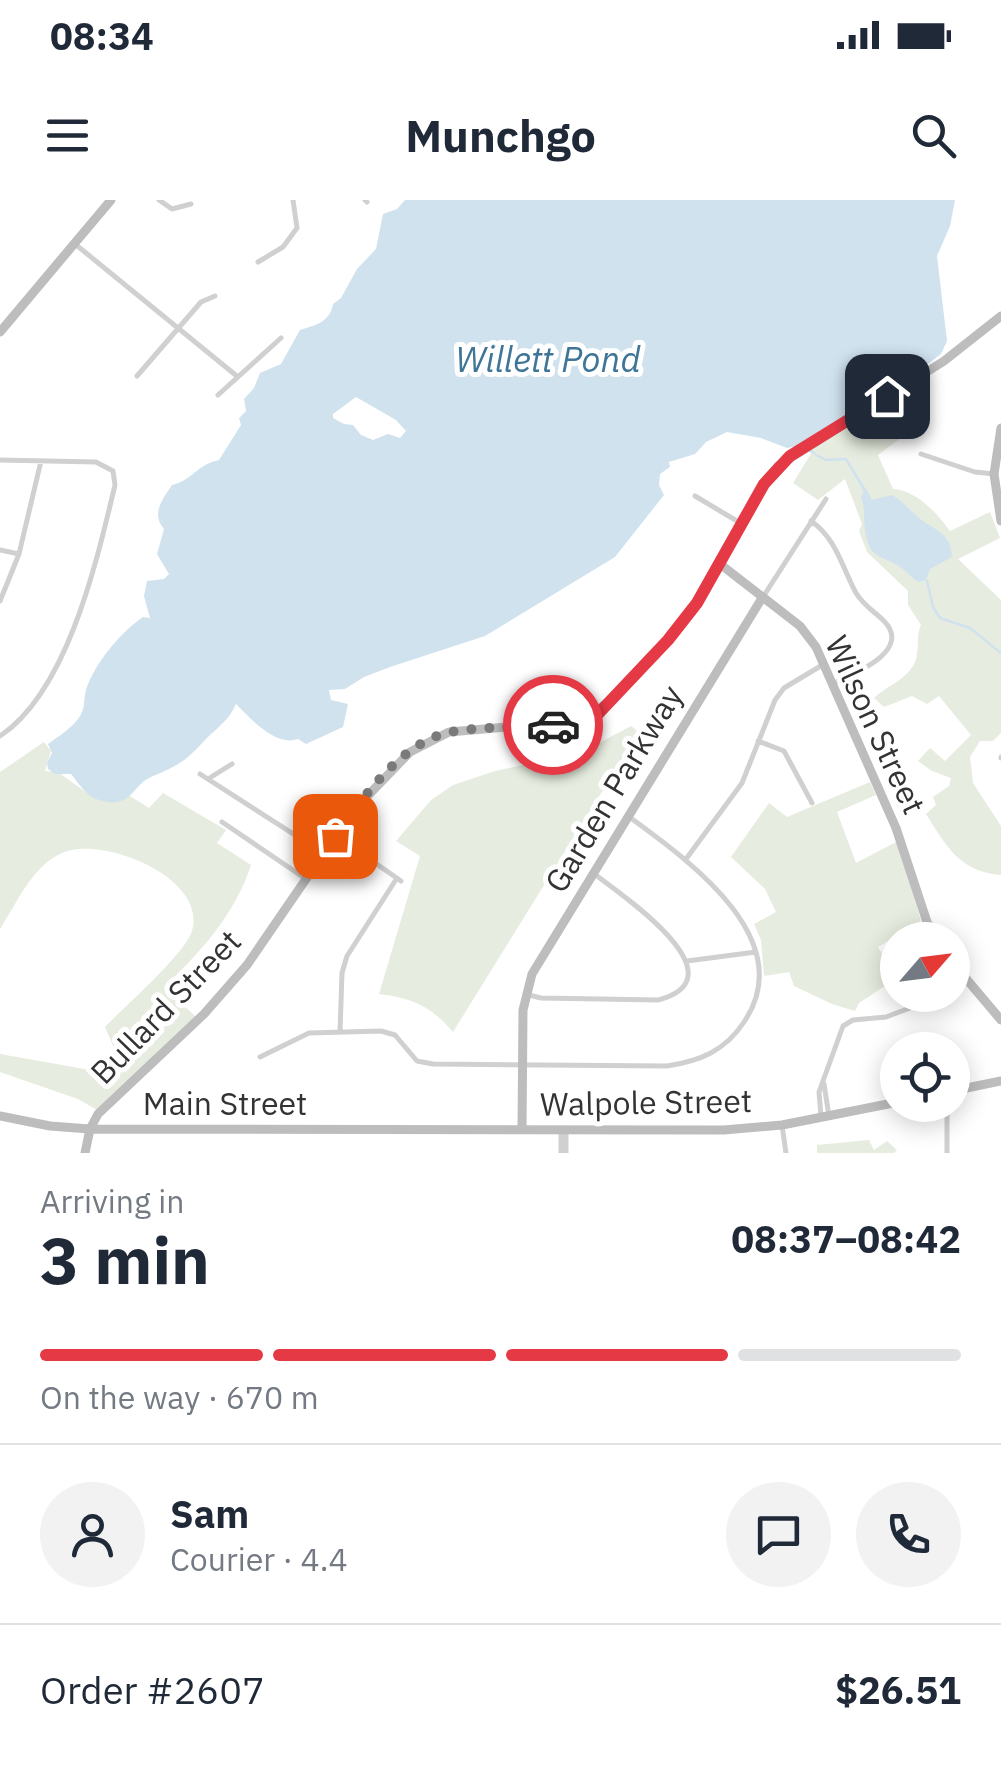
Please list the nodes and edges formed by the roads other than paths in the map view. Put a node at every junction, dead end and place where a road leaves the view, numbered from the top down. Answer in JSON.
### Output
{"nodes":[{"id":1,"x":112,"y":200,"type":"edge"},
{"id":2,"x":159,"y":200,"type":"edge"},
{"id":3,"x":293,"y":200,"type":"edge"},
{"id":4,"x":190,"y":204,"type":"dead end"},
{"id":5,"x":75,"y":244,"type":"junction"},
{"id":6,"x":258,"y":262,"type":"dead end"},
{"id":7,"x":215,"y":296,"type":"dead end"},
{"id":8,"x":1001,"y":316,"type":"edge"},
{"id":9,"x":178,"y":327,"type":"junction"},
{"id":10,"x":0,"y":332,"type":"edge"},
{"id":11,"x":282,"y":338,"type":"dead end"},
{"id":12,"x":137,"y":376,"type":"dead end"},
{"id":13,"x":238,"y":378,"type":"junction"},
{"id":14,"x":218,"y":396,"type":"dead end"},
{"id":15,"x":1001,"y":428,"type":"edge"},
{"id":16,"x":921,"y":454,"type":"dead end"},
{"id":17,"x":0,"y":460,"type":"edge"},
{"id":18,"x":41,"y":461,"type":"junction"},
{"id":19,"x":994,"y":474,"type":"junction"},
{"id":20,"x":695,"y":496,"type":"dead end"},
{"id":21,"x":826,"y":499,"type":"dead end"},
{"id":22,"x":811,"y":521,"type":"junction"},
{"id":23,"x":1001,"y":521,"type":"edge"},
{"id":24,"x":742,"y":524,"type":"junction"},
{"id":25,"x":0,"y":550,"type":"edge"},
{"id":26,"x":19,"y":554,"type":"junction"},
{"id":27,"x":720,"y":564,"type":"junction"},
{"id":28,"x":762,"y":598,"type":"junction"},
{"id":29,"x":0,"y":601,"type":"edge"},
{"id":30,"x":824,"y":664,"type":"junction"},
{"id":31,"x":833,"y":684,"type":"junction"},
{"id":32,"x":0,"y":736,"type":"edge"},
{"id":33,"x":758,"y":741,"type":"junction"},
{"id":34,"x":232,"y":764,"type":"dead end"},
{"id":35,"x":200,"y":774,"type":"dead end"},
{"id":36,"x":208,"y":778,"type":"junction"},
{"id":37,"x":812,"y":803,"type":"dead end"},
{"id":38,"x":628,"y":816,"type":"junction"},
{"id":39,"x":222,"y":822,"type":"dead end"},
{"id":40,"x":335,"y":836,"type":"junction"},
{"id":41,"x":323,"y":853,"type":"junction"},
{"id":42,"x":686,"y":859,"type":"junction"},
{"id":43,"x":593,"y":873,"type":"junction"},
{"id":44,"x":306,"y":879,"type":"junction"},
{"id":45,"x":926,"y":922,"type":"edge"},
{"id":46,"x":756,"y":952,"type":"junction"},
{"id":47,"x":687,"y":961,"type":"junction"},
{"id":48,"x":970,"y":986,"type":"edge"},
{"id":49,"x":526,"y":994,"type":"junction"},
{"id":50,"x":899,"y":1012,"type":"edge"},
{"id":51,"x":1001,"y":1020,"type":"edge"},
{"id":52,"x":340,"y":1032,"type":"junction"},
{"id":53,"x":260,"y":1057,"type":"dead end"},
{"id":54,"x":522,"y":1065,"type":"junction"},
{"id":55,"x":1001,"y":1081,"type":"edge"},
{"id":56,"x":970,"y":1087,"type":"edge"},
{"id":57,"x":880,"y":1105,"type":"edge"},
{"id":58,"x":0,"y":1116,"type":"edge"},
{"id":59,"x":825,"y":1116,"type":"junction"},
{"id":60,"x":947,"y":1122,"type":"edge"},
{"id":61,"x":782,"y":1125,"type":"junction"},
{"id":62,"x":90,"y":1129,"type":"junction"},
{"id":63,"x":392,"y":1130,"type":"joint"},
{"id":64,"x":522,"y":1130,"type":"junction"},
{"id":65,"x":563,"y":1130,"type":"junction"},
{"id":66,"x":85,"y":1153,"type":"edge"},
{"id":67,"x":564,"y":1153,"type":"edge"},
{"id":68,"x":786,"y":1153,"type":"edge"},
{"id":69,"x":947,"y":1153,"type":"edge"}],
"edges":[{"from":1,"to":5,"type":"main road"},
{"from":2,"to":4,"type":"street"},
{"from":3,"to":6,"type":"street"},
{"from":5,"to":9,"type":"street"},
{"from":5,"to":10,"type":"main road"},
{"from":7,"to":9,"type":"street"},
{"from":8,"to":24,"type":"main road","name":"Bullard Street"},
{"from":9,"to":12,"type":"street"},
{"from":9,"to":13,"type":"street"},
{"from":11,"to":13,"type":"street"},
{"from":13,"to":14,"type":"street"},
{"from":15,"to":19,"type":"main road"},
{"from":16,"to":19,"type":"street"},
{"from":17,"to":18,"type":"street"},
{"from":18,"to":26,"type":"street"},
{"from":18,"to":32,"type":"street"},
{"from":19,"to":23,"type":"main road"},
{"from":20,"to":24,"type":"street"},
{"from":21,"to":22,"type":"street","name":"Garden Parkway"},
{"from":22,"to":28,"type":"street","name":"Garden Parkway"},
{"from":22,"to":31,"type":"street"},
{"from":24,"to":27,"type":"main road","name":"Bullard Street"},
{"from":25,"to":26,"type":"street"},
{"from":26,"to":29,"type":"street"},
{"from":27,"to":28,"type":"main road","name":"Wilson Street"},
{"from":27,"to":40,"type":"main road","name":"Bullard Street"},
{"from":28,"to":30,"type":"main road","name":"Wilson Street"},
{"from":28,"to":38,"type":"main road","name":"Garden Parkway"},
{"from":30,"to":31,"type":"main road","name":"Wilson Street"},
{"from":30,"to":33,"type":"street"},
{"from":31,"to":45,"type":"main road","name":"Wilson Street"},
{"from":33,"to":37,"type":"street"},
{"from":33,"to":42,"type":"street"},
{"from":34,"to":36,"type":"street"},
{"from":35,"to":36,"type":"street"},
{"from":36,"to":41,"type":"street"},
{"from":38,"to":42,"type":"street"},
{"from":38,"to":43,"type":"main road","name":"Garden Parkway"},
{"from":39,"to":44,"type":"street"},
{"from":40,"to":41,"type":"main road","name":"Bullard Street"},
{"from":40,"to":52,"type":"street"},
{"from":41,"to":44,"type":"main road","name":"Bullard Street"},
{"from":42,"to":46,"type":"street"},
{"from":43,"to":47,"type":"street"},
{"from":43,"to":49,"type":"main road","name":"Garden Parkway"},
{"from":44,"to":62,"type":"main road","name":"Bullard Street"},
{"from":46,"to":47,"type":"street"},
{"from":46,"to":54,"type":"street"},
{"from":47,"to":49,"type":"street"},
{"from":48,"to":51,"type":"main road"},
{"from":49,"to":54,"type":"main road","name":"Garden Parkway"},
{"from":50,"to":59,"type":"street"},
{"from":52,"to":53,"type":"street"},
{"from":52,"to":54,"type":"street"},
{"from":54,"to":64,"type":"main road","name":"Garden Parkway"},
{"from":55,"to":56,"type":"main road"},
{"from":57,"to":59,"type":"main road","name":"Walpole Street"},
{"from":58,"to":62,"type":"main road","name":"Main Street"},
{"from":59,"to":61,"type":"main road","name":"Walpole Street"},
{"from":60,"to":69,"type":"street"},
{"from":61,"to":65,"type":"main road","name":"Walpole Street"},
{"from":61,"to":68,"type":"street"},
{"from":62,"to":63,"type":"main road","name":"Main Street"},
{"from":62,"to":66,"type":"main road"},
{"from":63,"to":64,"type":"main road","name":"Walpole Street"},
{"from":64,"to":65,"type":"main road","name":"Walpole Street"},
{"from":65,"to":67,"type":"street"}]}
